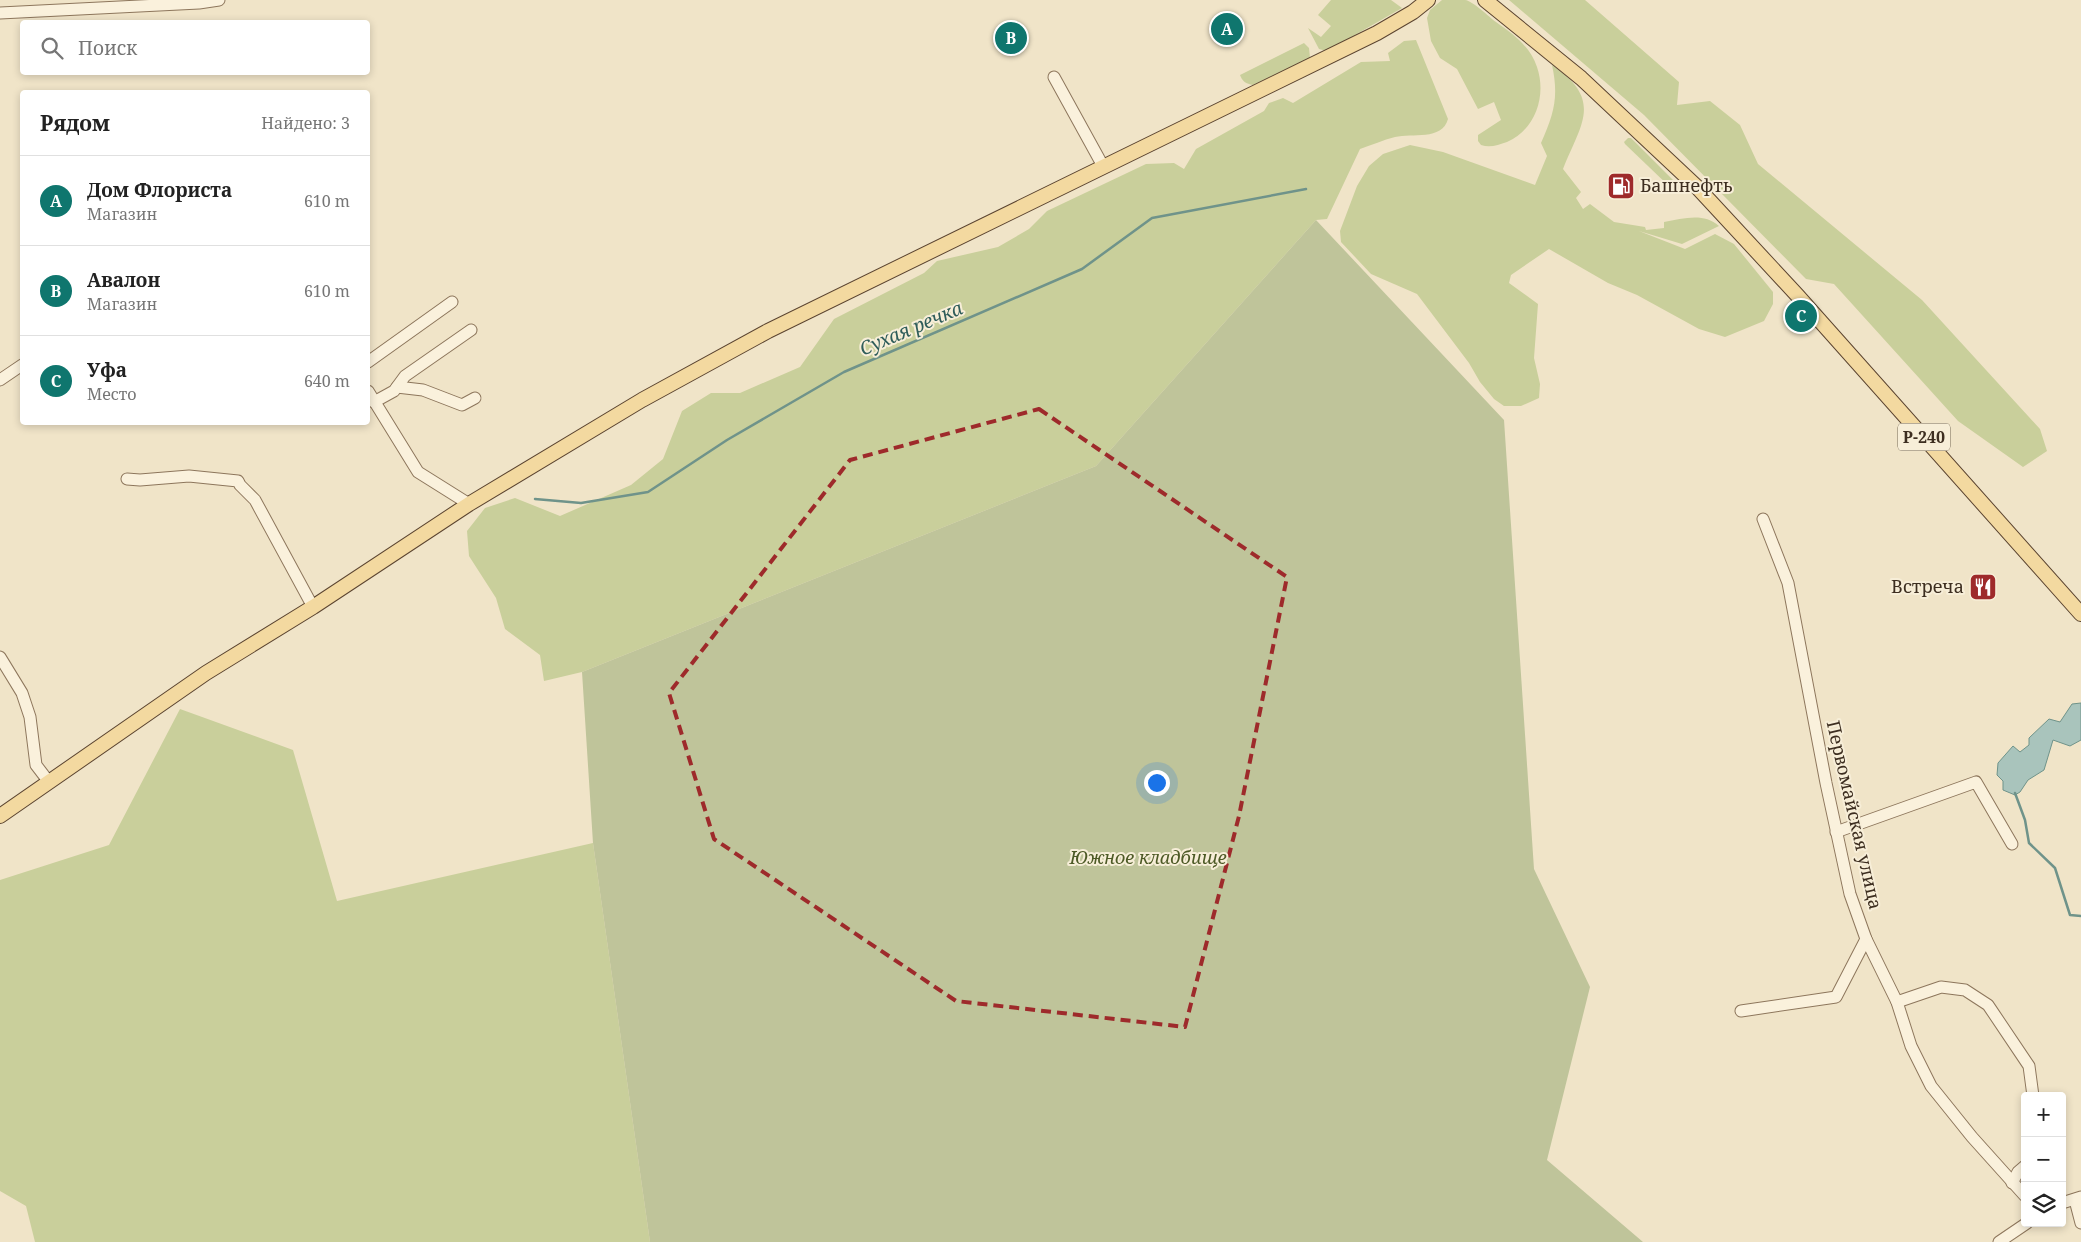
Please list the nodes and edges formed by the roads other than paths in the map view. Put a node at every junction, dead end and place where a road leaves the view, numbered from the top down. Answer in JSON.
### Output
{"nodes":[{"id":1,"x":219,"y":0,"type":"edge"},
{"id":2,"x":1428,"y":0,"type":"edge"},
{"id":3,"x":1485,"y":0,"type":"edge"},
{"id":4,"x":0,"y":13,"type":"edge"},
{"id":5,"x":1054,"y":77,"type":"dead end"},
{"id":6,"x":1103,"y":166,"type":"junction"},
{"id":7,"x":452,"y":302,"type":"dead end"},
{"id":8,"x":470,"y":330,"type":"dead end"},
{"id":9,"x":370,"y":361,"type":"edge"},
{"id":10,"x":20,"y":366,"type":"edge"},
{"id":11,"x":0,"y":380,"type":"edge"},
{"id":12,"x":397,"y":387,"type":"junction"},
{"id":13,"x":370,"y":395,"type":"edge"},
{"id":14,"x":475,"y":398,"type":"dead end"},
{"id":15,"x":374,"y":402,"type":"junction"},
{"id":16,"x":126,"y":479,"type":"dead end"},
{"id":17,"x":469,"y":504,"type":"junction"},
{"id":18,"x":1763,"y":520,"type":"dead end"},
{"id":19,"x":313,"y":607,"type":"junction"},
{"id":20,"x":2081,"y":614,"type":"edge"},
{"id":21,"x":0,"y":657,"type":"edge"},
{"id":22,"x":49,"y":782,"type":"junction"},
{"id":23,"x":0,"y":816,"type":"edge"},
{"id":24,"x":1836,"y":832,"type":"junction"},
{"id":25,"x":2012,"y":844,"type":"dead end"},
{"id":26,"x":1866,"y":939,"type":"junction"},
{"id":27,"x":1898,"y":1002,"type":"junction"},
{"id":28,"x":1741,"y":1010,"type":"dead end"},
{"id":29,"x":2032,"y":1092,"type":"edge"},
{"id":30,"x":2021,"y":1169,"type":"edge"},
{"id":31,"x":2012,"y":1183,"type":"junction"},
{"id":32,"x":2021,"y":1192,"type":"edge"},
{"id":33,"x":2078,"y":1198,"type":"edge"},
{"id":34,"x":2066,"y":1202,"type":"edge"},
{"id":35,"x":2081,"y":1223,"type":"edge"},
{"id":36,"x":2021,"y":1227,"type":"edge"},
{"id":37,"x":1999,"y":1242,"type":"edge"}],
"edges":[{"from":1,"to":4,"type":"street"},
{"from":2,"to":6,"type":"main road"},
{"from":3,"to":20,"type":"main road","number":"Р-240"},
{"from":5,"to":6,"type":"street"},
{"from":6,"to":17,"type":"main road"},
{"from":7,"to":9,"type":"street"},
{"from":8,"to":12,"type":"street"},
{"from":10,"to":11,"type":"street"},
{"from":12,"to":14,"type":"street"},
{"from":12,"to":15,"type":"street"},
{"from":13,"to":15,"type":"street"},
{"from":15,"to":17,"type":"street"},
{"from":16,"to":19,"type":"street"},
{"from":17,"to":19,"type":"main road"},
{"from":18,"to":24,"type":"street","name":"Первомайская улица"},
{"from":19,"to":22,"type":"main road"},
{"from":21,"to":22,"type":"street"},
{"from":22,"to":23,"type":"main road"},
{"from":24,"to":25,"type":"street"},
{"from":24,"to":26,"type":"street","name":"Первомайская улица"},
{"from":26,"to":27,"type":"street","name":"Первомайская улица"},
{"from":26,"to":28,"type":"street"},
{"from":27,"to":29,"type":"street"},
{"from":27,"to":31,"type":"street","name":"Первомайская улица"},
{"from":30,"to":31,"type":"street"},
{"from":31,"to":32,"type":"street","name":"Первомайская улица"},
{"from":33,"to":34,"type":"street"},
{"from":33,"to":35,"type":"street"},
{"from":36,"to":37,"type":"street"}]}
